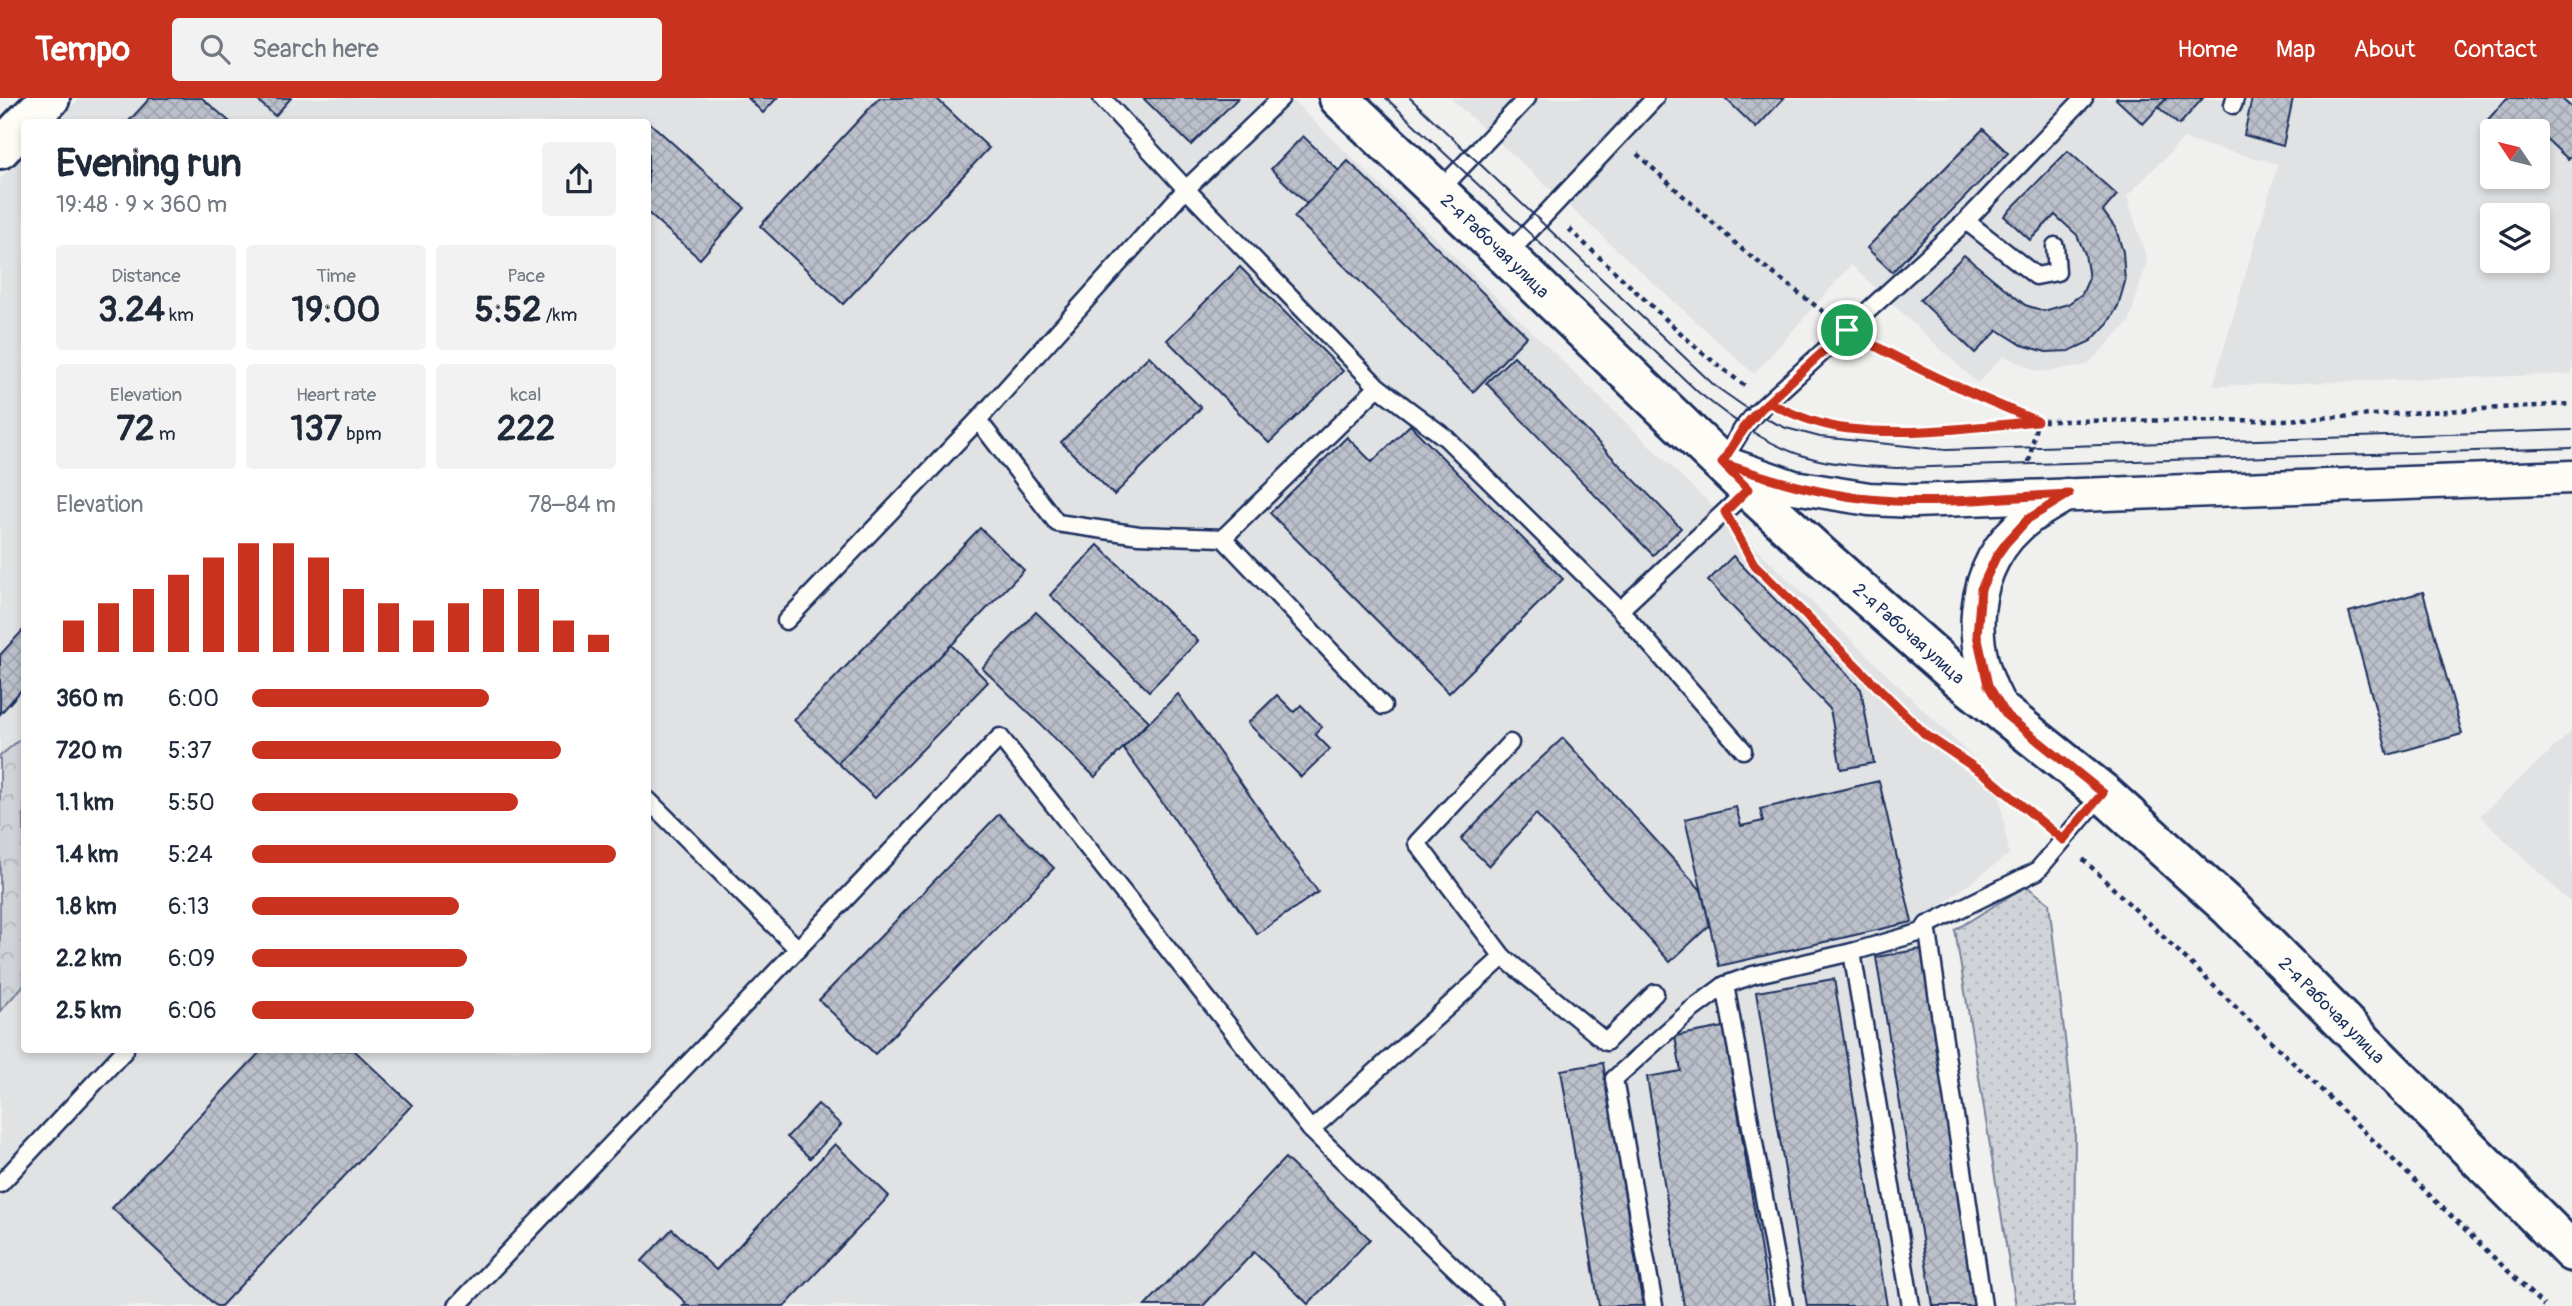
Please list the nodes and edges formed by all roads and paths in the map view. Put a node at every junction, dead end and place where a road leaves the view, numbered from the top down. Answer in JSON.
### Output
{"nodes":[{"id":1,"x":50,"y":98,"type":"edge"},
{"id":2,"x":1102,"y":98,"type":"edge"},
{"id":3,"x":1281,"y":98,"type":"edge"},
{"id":4,"x":1339,"y":98,"type":"edge"},
{"id":5,"x":1527,"y":98,"type":"edge"},
{"id":6,"x":1655,"y":98,"type":"edge"},
{"id":7,"x":2084,"y":98,"type":"edge"},
{"id":8,"x":29,"y":119,"type":"edge"},
{"id":9,"x":21,"y":127,"type":"edge"},
{"id":10,"x":1618,"y":137,"type":"junction"},
{"id":11,"x":0,"y":149,"type":"edge"},
{"id":12,"x":1186,"y":189,"type":"junction"},
{"id":13,"x":1439,"y":191,"type":"junction"},
{"id":14,"x":1548,"y":210,"type":"junction"},
{"id":15,"x":1966,"y":221,"type":"junction"},
{"id":16,"x":2055,"y":246,"type":"dead end"},
{"id":17,"x":1506,"y":256,"type":"junction"},
{"id":18,"x":1847,"y":330,"type":"junction"},
{"id":19,"x":1378,"y":387,"type":"junction"},
{"id":20,"x":1768,"y":402,"type":"junction"},
{"id":21,"x":2572,"y":404,"type":"edge"},
{"id":22,"x":978,"y":420,"type":"junction"},
{"id":23,"x":2037,"y":421,"type":"junction"},
{"id":24,"x":1722,"y":463,"type":"junction"},
{"id":25,"x":2572,"y":477,"type":"edge"},
{"id":26,"x":2069,"y":494,"type":"junction"},
{"id":27,"x":1737,"y":501,"type":"junction"},
{"id":28,"x":1223,"y":538,"type":"junction"},
{"id":29,"x":1620,"y":610,"type":"junction"},
{"id":30,"x":786,"y":621,"type":"dead end"},
{"id":31,"x":1383,"y":706,"type":"dead end"},
{"id":32,"x":2007,"y":716,"type":"junction"},
{"id":33,"x":1510,"y":743,"type":"dead end"},
{"id":34,"x":1743,"y":750,"type":"dead end"},
{"id":35,"x":2103,"y":793,"type":"junction"},
{"id":36,"x":651,"y":803,"type":"edge"},
{"id":37,"x":2063,"y":840,"type":"junction"},
{"id":38,"x":1927,"y":925,"type":"junction"},
{"id":39,"x":798,"y":950,"type":"junction"},
{"id":40,"x":1852,"y":951,"type":"junction"},
{"id":41,"x":1503,"y":957,"type":"junction"},
{"id":42,"x":1725,"y":985,"type":"junction"},
{"id":43,"x":1655,"y":993,"type":"dead end"},
{"id":44,"x":122,"y":1053,"type":"edge"},
{"id":45,"x":1311,"y":1130,"type":"junction"},
{"id":46,"x":0,"y":1184,"type":"edge"},
{"id":47,"x":2572,"y":1252,"type":"edge"},
{"id":48,"x":457,"y":1306,"type":"edge"},
{"id":49,"x":1494,"y":1306,"type":"edge"},
{"id":50,"x":1654,"y":1306,"type":"edge"},
{"id":51,"x":1784,"y":1306,"type":"edge"},
{"id":52,"x":1911,"y":1306,"type":"edge"},
{"id":53,"x":1983,"y":1306,"type":"edge"},
{"id":54,"x":2544,"y":1306,"type":"edge"}],
"edges":[{"from":1,"to":8,"type":"main road"},
{"from":2,"to":12,"type":"lane"},
{"from":3,"to":12,"type":"lane"},
{"from":4,"to":13,"type":"main road","name":"2-я Рабочая улица"},
{"from":5,"to":13,"type":"lane"},
{"from":6,"to":10,"type":"lane"},
{"from":7,"to":15,"type":"lane"},
{"from":9,"to":11,"type":"main road"},
{"from":10,"to":14,"type":"lane"},
{"from":10,"to":18,"type":"path"},
{"from":12,"to":19,"type":"lane"},
{"from":12,"to":22,"type":"lane"},
{"from":13,"to":17,"type":"main road","name":"2-я Рабочая улица"},
{"from":14,"to":17,"type":"lane"},
{"from":14,"to":20,"type":"path"},
{"from":15,"to":16,"type":"lane"},
{"from":15,"to":18,"type":"lane"},
{"from":17,"to":24,"type":"main road","name":"2-я Рабочая улица"},
{"from":18,"to":20,"type":"lane"},
{"from":18,"to":23,"type":"path"},
{"from":19,"to":28,"type":"lane"},
{"from":19,"to":29,"type":"lane"},
{"from":20,"to":23,"type":"path"},
{"from":20,"to":24,"type":"lane"},
{"from":21,"to":23,"type":"path"},
{"from":22,"to":28,"type":"lane"},
{"from":22,"to":30,"type":"lane"},
{"from":24,"to":26,"type":"street"},
{"from":24,"to":27,"type":"main road","name":"2-я Рабочая улица"},
{"from":25,"to":26,"type":"street"},
{"from":26,"to":32,"type":"street"},
{"from":27,"to":29,"type":"lane"},
{"from":27,"to":32,"type":"main road","name":"2-я Рабочая улица"},
{"from":27,"to":37,"type":"path"},
{"from":28,"to":31,"type":"lane"},
{"from":29,"to":34,"type":"lane"},
{"from":32,"to":35,"type":"main road","name":"2-я Рабочая улица"},
{"from":33,"to":41,"type":"lane"},
{"from":35,"to":37,"type":"lane"},
{"from":35,"to":47,"type":"main road","name":"2-я Рабочая улица"},
{"from":36,"to":39,"type":"lane"},
{"from":37,"to":38,"type":"lane"},
{"from":37,"to":54,"type":"path"},
{"from":38,"to":40,"type":"lane"},
{"from":38,"to":53,"type":"lane"},
{"from":39,"to":45,"type":"lane"},
{"from":39,"to":48,"type":"lane"},
{"from":40,"to":42,"type":"lane"},
{"from":40,"to":52,"type":"lane"},
{"from":41,"to":43,"type":"lane"},
{"from":41,"to":45,"type":"lane"},
{"from":42,"to":50,"type":"lane"},
{"from":42,"to":51,"type":"lane"},
{"from":44,"to":46,"type":"lane"},
{"from":45,"to":49,"type":"lane"}]}
